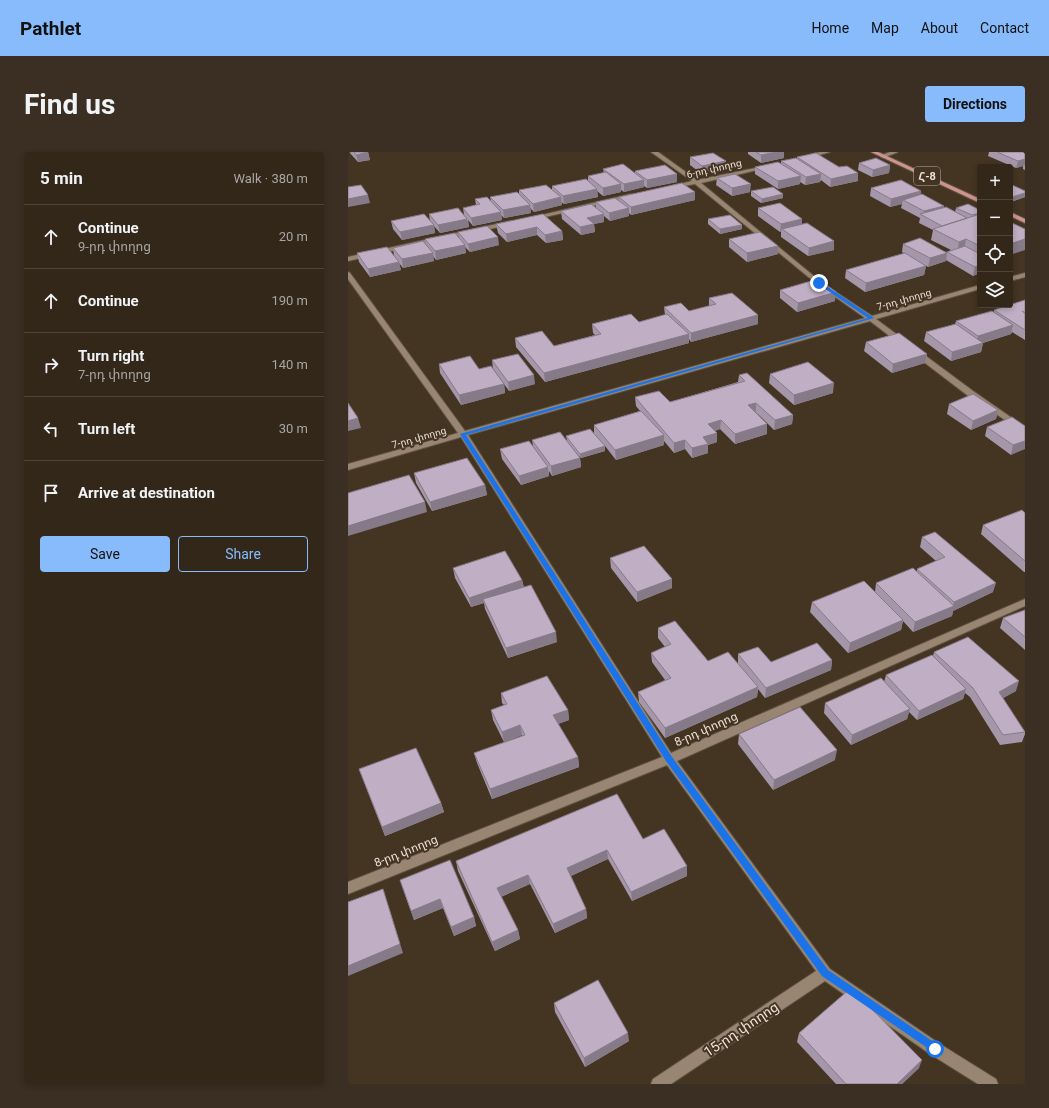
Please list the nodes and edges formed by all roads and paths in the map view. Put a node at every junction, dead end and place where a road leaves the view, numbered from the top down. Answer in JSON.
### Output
{"nodes":[{"id":1,"x":654,"y":152,"type":"edge"},
{"id":2,"x":827,"y":152,"type":"edge"},
{"id":3,"x":874,"y":152,"type":"edge"},
{"id":4,"x":894,"y":152,"type":"edge"},
{"id":5,"x":883,"y":156,"type":"junction"},
{"id":6,"x":796,"y":159,"type":"edge"},
{"id":7,"x":773,"y":164,"type":"edge"},
{"id":8,"x":696,"y":182,"type":"junction"},
{"id":9,"x":665,"y":189,"type":"edge"},
{"id":10,"x":634,"y":196,"type":"edge"},
{"id":11,"x":978,"y":200,"type":"edge"},
{"id":12,"x":1013,"y":215,"type":"edge"},
{"id":13,"x":526,"y":219,"type":"edge"},
{"id":14,"x":518,"y":221,"type":"edge"},
{"id":15,"x":1025,"y":221,"type":"edge"},
{"id":16,"x":348,"y":259,"type":"edge"},
{"id":17,"x":348,"y":274,"type":"edge"},
{"id":18,"x":1025,"y":274,"type":"edge"},
{"id":19,"x":1013,"y":278,"type":"edge"},
{"id":20,"x":977,"y":289,"type":"edge"},
{"id":21,"x":872,"y":318,"type":"junction"},
{"id":22,"x":1025,"y":431,"type":"edge"},
{"id":23,"x":463,"y":434,"type":"junction"},
{"id":24,"x":348,"y":467,"type":"edge"},
{"id":25,"x":1025,"y":602,"type":"edge"},
{"id":26,"x":669,"y":759,"type":"junction"},
{"id":27,"x":348,"y":888,"type":"edge"},
{"id":28,"x":825,"y":973,"type":"junction"},
{"id":29,"x":658,"y":1084,"type":"edge"},
{"id":30,"x":991,"y":1084,"type":"edge"}],
"edges":[{"from":1,"to":8,"type":"street"},
{"from":2,"to":6,"type":"street"},
{"from":3,"to":5,"type":"main road","number":"Հ-8"},
{"from":4,"to":5,"type":"street"},
{"from":5,"to":11,"type":"main road","number":"Հ-8"},
{"from":7,"to":8,"type":"street","name":"6-րդ փողոց"},
{"from":8,"to":9,"type":"street","name":"6-րդ փողոց"},
{"from":8,"to":21,"type":"street"},
{"from":10,"to":13,"type":"street"},
{"from":12,"to":15,"type":"main road"},
{"from":14,"to":16,"type":"street"},
{"from":17,"to":23,"type":"street"},
{"from":18,"to":19,"type":"street"},
{"from":20,"to":21,"type":"street","name":"7-րդ փողոց"},
{"from":21,"to":22,"type":"street"},
{"from":21,"to":23,"type":"street","name":"7-րդ փողոց"},
{"from":23,"to":24,"type":"street","name":"7-րդ փողոց"},
{"from":23,"to":26,"type":"street"},
{"from":25,"to":26,"type":"street","name":"8-րդ փողոց"},
{"from":26,"to":27,"type":"street","name":"8-րդ փողոց"},
{"from":26,"to":28,"type":"street"},
{"from":28,"to":29,"type":"street","name":"15-րդ փողոց"},
{"from":28,"to":30,"type":"street"}]}
